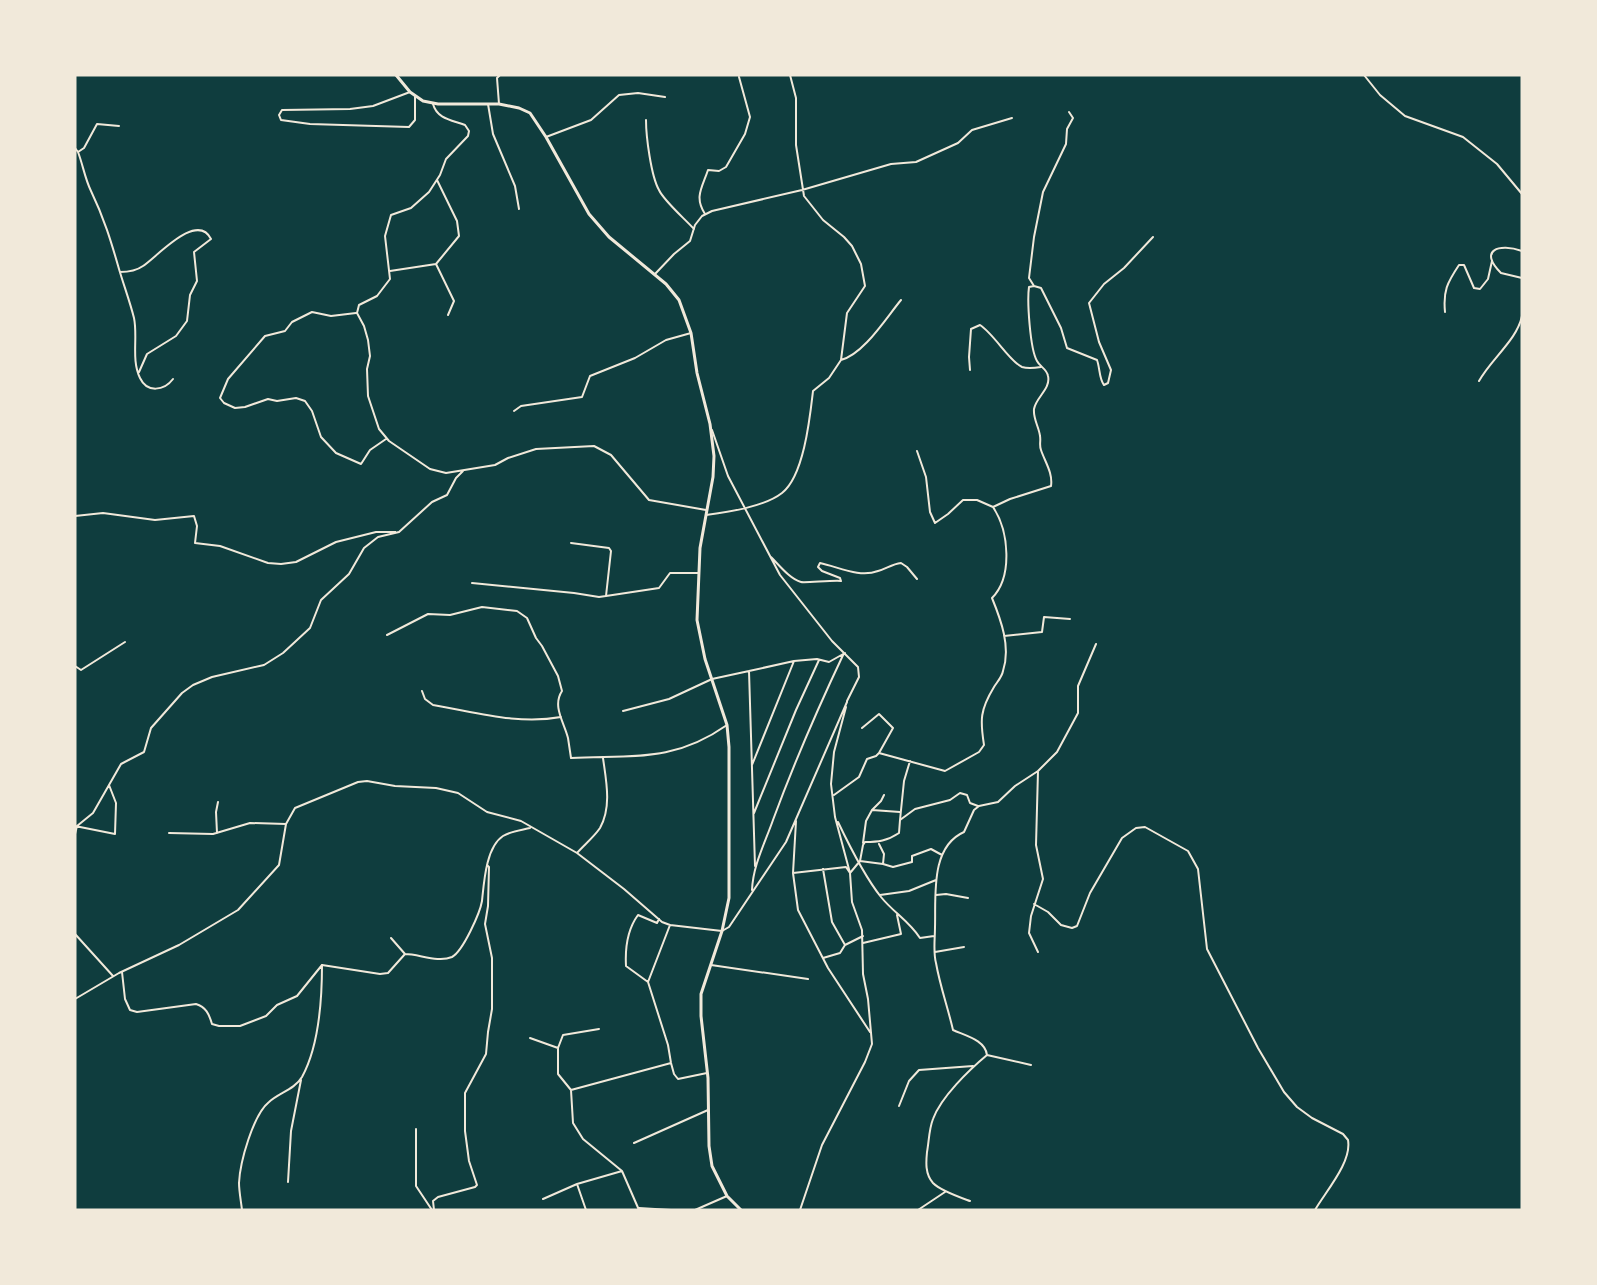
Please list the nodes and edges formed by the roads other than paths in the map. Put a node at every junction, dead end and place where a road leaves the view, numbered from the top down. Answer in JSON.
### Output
{"nodes":[{"id":1,"x":396,"y":75,"type":"edge"},
{"id":2,"x":500,"y":75,"type":"edge"},
{"id":3,"x":790,"y":75,"type":"edge"},
{"id":4,"x":1364,"y":75,"type":"edge"},
{"id":5,"x":739,"y":77,"type":"dead end"},
{"id":6,"x":410,"y":92,"type":"junction"},
{"id":7,"x":415,"y":96,"type":"junction"},
{"id":8,"x":665,"y":96,"type":"dead end"},
{"id":9,"x":433,"y":104,"type":"junction"},
{"id":10,"x":488,"y":104,"type":"junction"},
{"id":11,"x":499,"y":104,"type":"junction"},
{"id":12,"x":1069,"y":112,"type":"dead end"},
{"id":13,"x":1012,"y":118,"type":"dead end"},
{"id":14,"x":646,"y":120,"type":"dead end"},
{"id":15,"x":119,"y":126,"type":"dead end"},
{"id":16,"x":546,"y":137,"type":"junction"},
{"id":17,"x":75,"y":148,"type":"edge"},
{"id":18,"x":78,"y":152,"type":"junction"},
{"id":19,"x":437,"y":180,"type":"junction"},
{"id":20,"x":802,"y":190,"type":"junction"},
{"id":21,"x":1522,"y":194,"type":"edge"},
{"id":22,"x":519,"y":209,"type":"dead end"},
{"id":23,"x":705,"y":214,"type":"junction"},
{"id":24,"x":694,"y":229,"type":"junction"},
{"id":25,"x":1153,"y":237,"type":"dead end"},
{"id":26,"x":1522,"y":251,"type":"edge"},
{"id":27,"x":1492,"y":261,"type":"junction"},
{"id":28,"x":436,"y":264,"type":"junction"},
{"id":29,"x":389,"y":271,"type":"junction"},
{"id":30,"x":120,"y":272,"type":"junction"},
{"id":31,"x":655,"y":274,"type":"junction"},
{"id":32,"x":1522,"y":278,"type":"edge"},
{"id":33,"x":1034,"y":285,"type":"junction"},
{"id":34,"x":901,"y":300,"type":"dead end"},
{"id":35,"x":1445,"y":312,"type":"dead end"},
{"id":36,"x":357,"y":313,"type":"junction"},
{"id":37,"x":448,"y":315,"type":"dead end"},
{"id":38,"x":1522,"y":316,"type":"edge"},
{"id":39,"x":691,"y":333,"type":"junction"},
{"id":40,"x":841,"y":360,"type":"junction"},
{"id":41,"x":1041,"y":366,"type":"junction"},
{"id":42,"x":970,"y":370,"type":"dead end"},
{"id":43,"x":139,"y":374,"type":"junction"},
{"id":44,"x":173,"y":379,"type":"dead end"},
{"id":45,"x":1479,"y":381,"type":"dead end"},
{"id":46,"x":514,"y":411,"type":"dead end"},
{"id":47,"x":710,"y":424,"type":"junction"},
{"id":48,"x":386,"y":439,"type":"junction"},
{"id":49,"x":916,"y":451,"type":"dead end"},
{"id":50,"x":464,"y":470,"type":"junction"},
{"id":51,"x":745,"y":507,"type":"junction"},
{"id":52,"x":993,"y":507,"type":"junction"},
{"id":53,"x":706,"y":510,"type":"junction"},
{"id":54,"x":705,"y":515,"type":"junction"},
{"id":55,"x":75,"y":516,"type":"edge"},
{"id":56,"x":399,"y":532,"type":"junction"},
{"id":57,"x":571,"y":543,"type":"dead end"},
{"id":58,"x":769,"y":555,"type":"junction"},
{"id":59,"x":699,"y":573,"type":"junction"},
{"id":60,"x":916,"y":579,"type":"dead end"},
{"id":61,"x":472,"y":583,"type":"dead end"},
{"id":62,"x":606,"y":596,"type":"junction"},
{"id":63,"x":1070,"y":619,"type":"dead end"},
{"id":64,"x":387,"y":635,"type":"dead end"},
{"id":65,"x":1004,"y":636,"type":"junction"},
{"id":66,"x":125,"y":642,"type":"dead end"},
{"id":67,"x":1096,"y":644,"type":"dead end"},
{"id":68,"x":845,"y":652,"type":"junction"},
{"id":69,"x":795,"y":660,"type":"junction"},
{"id":70,"x":819,"y":660,"type":"junction"},
{"id":71,"x":75,"y":666,"type":"edge"},
{"id":72,"x":749,"y":671,"type":"junction"},
{"id":73,"x":712,"y":679,"type":"junction"},
{"id":74,"x":422,"y":691,"type":"dead end"},
{"id":75,"x":847,"y":702,"type":"junction"},
{"id":76,"x":623,"y":711,"type":"dead end"},
{"id":77,"x":561,"y":717,"type":"junction"},
{"id":78,"x":727,"y":726,"type":"junction"},
{"id":79,"x":862,"y":728,"type":"dead end"},
{"id":80,"x":879,"y":753,"type":"junction"},
{"id":81,"x":603,"y":756,"type":"junction"},
{"id":82,"x":910,"y":760,"type":"junction"},
{"id":83,"x":750,"y":767,"type":"junction"},
{"id":84,"x":1038,"y":771,"type":"junction"},
{"id":85,"x":109,"y":785,"type":"junction"},
{"id":86,"x":834,"y":795,"type":"junction"},
{"id":87,"x":884,"y":795,"type":"dead end"},
{"id":88,"x":218,"y":802,"type":"dead end"},
{"id":89,"x":978,"y":807,"type":"junction"},
{"id":90,"x":872,"y":810,"type":"junction"},
{"id":91,"x":900,"y":812,"type":"junction"},
{"id":92,"x":753,"y":815,"type":"junction"},
{"id":93,"x":835,"y":817,"type":"junction"},
{"id":94,"x":797,"y":818,"type":"junction"},
{"id":95,"x":900,"y":820,"type":"junction"},
{"id":96,"x":286,"y":824,"type":"junction"},
{"id":97,"x":76,"y":826,"type":"edge"},
{"id":98,"x":530,"y":828,"type":"junction"},
{"id":99,"x":169,"y":833,"type":"dead end"},
{"id":100,"x":217,"y":833,"type":"junction"},
{"id":101,"x":75,"y":834,"type":"edge"},
{"id":102,"x":878,"y":843,"type":"junction"},
{"id":103,"x":862,"y":845,"type":"junction"},
{"id":104,"x":577,"y":853,"type":"junction"},
{"id":105,"x":942,"y":855,"type":"junction"},
{"id":106,"x":860,"y":861,"type":"junction"},
{"id":107,"x":884,"y":864,"type":"junction"},
{"id":108,"x":487,"y":865,"type":"junction"},
{"id":109,"x":755,"y":866,"type":"junction"},
{"id":110,"x":823,"y":869,"type":"junction"},
{"id":111,"x":793,"y":873,"type":"junction"},
{"id":112,"x":850,"y":873,"type":"junction"},
{"id":113,"x":936,"y":880,"type":"junction"},
{"id":114,"x":752,"y":893,"type":"junction"},
{"id":115,"x":936,"y":895,"type":"junction"},
{"id":116,"x":880,"y":896,"type":"junction"},
{"id":117,"x":968,"y":898,"type":"dead end"},
{"id":118,"x":1034,"y":904,"type":"junction"},
{"id":119,"x":897,"y":915,"type":"junction"},
{"id":120,"x":659,"y":919,"type":"junction"},
{"id":121,"x":670,"y":925,"type":"junction"},
{"id":122,"x":722,"y":931,"type":"junction"},
{"id":123,"x":75,"y":934,"type":"edge"},
{"id":124,"x":863,"y":936,"type":"junction"},
{"id":125,"x":934,"y":936,"type":"junction"},
{"id":126,"x":391,"y":938,"type":"dead end"},
{"id":127,"x":863,"y":943,"type":"junction"},
{"id":128,"x":845,"y":945,"type":"junction"},
{"id":129,"x":964,"y":947,"type":"dead end"},
{"id":130,"x":935,"y":952,"type":"junction"},
{"id":131,"x":1038,"y":952,"type":"dead end"},
{"id":132,"x":405,"y":954,"type":"junction"},
{"id":133,"x":823,"y":958,"type":"junction"},
{"id":134,"x":322,"y":965,"type":"junction"},
{"id":135,"x":711,"y":965,"type":"junction"},
{"id":136,"x":122,"y":971,"type":"junction"},
{"id":137,"x":113,"y":976,"type":"junction"},
{"id":138,"x":808,"y":979,"type":"dead end"},
{"id":139,"x":648,"y":982,"type":"junction"},
{"id":140,"x":75,"y":999,"type":"edge"},
{"id":141,"x":599,"y":1029,"type":"dead end"},
{"id":142,"x":870,"y":1032,"type":"junction"},
{"id":143,"x":530,"y":1038,"type":"dead end"},
{"id":144,"x":558,"y":1048,"type":"junction"},
{"id":145,"x":987,"y":1055,"type":"junction"},
{"id":146,"x":670,"y":1063,"type":"junction"},
{"id":147,"x":1031,"y":1065,"type":"dead end"},
{"id":148,"x":973,"y":1066,"type":"junction"},
{"id":149,"x":707,"y":1073,"type":"junction"},
{"id":150,"x":301,"y":1080,"type":"junction"},
{"id":151,"x":571,"y":1090,"type":"junction"},
{"id":152,"x":899,"y":1106,"type":"dead end"},
{"id":153,"x":708,"y":1110,"type":"junction"},
{"id":154,"x":416,"y":1129,"type":"dead end"},
{"id":155,"x":634,"y":1143,"type":"dead end"},
{"id":156,"x":622,"y":1171,"type":"junction"},
{"id":157,"x":288,"y":1182,"type":"dead end"},
{"id":158,"x":577,"y":1184,"type":"junction"},
{"id":159,"x":945,"y":1192,"type":"junction"},
{"id":160,"x":727,"y":1196,"type":"junction"},
{"id":161,"x":543,"y":1199,"type":"dead end"},
{"id":162,"x":970,"y":1201,"type":"dead end"},
{"id":163,"x":639,"y":1209,"type":"edge"},
{"id":164,"x":242,"y":1210,"type":"edge"},
{"id":165,"x":433,"y":1210,"type":"edge"},
{"id":166,"x":586,"y":1210,"type":"edge"},
{"id":167,"x":671,"y":1210,"type":"edge"},
{"id":168,"x":695,"y":1210,"type":"edge"},
{"id":169,"x":741,"y":1210,"type":"edge"},
{"id":170,"x":801,"y":1210,"type":"edge"},
{"id":171,"x":918,"y":1210,"type":"edge"},
{"id":172,"x":1315,"y":1210,"type":"edge"}],
"edges":[{"from":1,"to":6,"type":"street"},
{"from":2,"to":11,"type":"street"},
{"from":3,"to":20,"type":"street"},
{"from":4,"to":21,"type":"street"},
{"from":5,"to":23,"type":"street"},
{"from":6,"to":7,"type":"street"},
{"from":6,"to":7,"type":"street"},
{"from":7,"to":9,"type":"street"},
{"from":8,"to":16,"type":"street"},
{"from":9,"to":10,"type":"street"},
{"from":9,"to":19,"type":"street"},
{"from":10,"to":11,"type":"street"},
{"from":10,"to":22,"type":"street"},
{"from":11,"to":16,"type":"street"},
{"from":12,"to":33,"type":"street"},
{"from":13,"to":20,"type":"street"},
{"from":14,"to":24,"type":"street"},
{"from":15,"to":18,"type":"street"},
{"from":16,"to":31,"type":"street"},
{"from":17,"to":18,"type":"street"},
{"from":18,"to":30,"type":"street"},
{"from":19,"to":28,"type":"street"},
{"from":19,"to":29,"type":"street"},
{"from":20,"to":23,"type":"street"},
{"from":20,"to":40,"type":"street"},
{"from":23,"to":24,"type":"street"},
{"from":24,"to":31,"type":"street"},
{"from":25,"to":33,"type":"street"},
{"from":26,"to":27,"type":"street"},
{"from":27,"to":32,"type":"street"},
{"from":27,"to":35,"type":"street"},
{"from":28,"to":29,"type":"street"},
{"from":28,"to":37,"type":"street"},
{"from":29,"to":36,"type":"street"},
{"from":30,"to":43,"type":"street"},
{"from":30,"to":43,"type":"street"},
{"from":31,"to":39,"type":"street"},
{"from":33,"to":41,"type":"street"},
{"from":34,"to":40,"type":"street"},
{"from":36,"to":48,"type":"street"},
{"from":36,"to":48,"type":"street"},
{"from":38,"to":45,"type":"street"},
{"from":39,"to":46,"type":"street"},
{"from":39,"to":47,"type":"street"},
{"from":40,"to":51,"type":"street"},
{"from":41,"to":42,"type":"street"},
{"from":41,"to":52,"type":"street"},
{"from":43,"to":44,"type":"street"},
{"from":47,"to":51,"type":"street"},
{"from":47,"to":53,"type":"street"},
{"from":48,"to":50,"type":"street"},
{"from":49,"to":52,"type":"street"},
{"from":50,"to":53,"type":"street"},
{"from":50,"to":56,"type":"street"},
{"from":51,"to":54,"type":"street"},
{"from":51,"to":58,"type":"street"},
{"from":52,"to":65,"type":"street"},
{"from":53,"to":54,"type":"street"},
{"from":54,"to":59,"type":"street"},
{"from":55,"to":56,"type":"street"},
{"from":56,"to":85,"type":"street"},
{"from":57,"to":62,"type":"street"},
{"from":58,"to":60,"type":"street"},
{"from":58,"to":68,"type":"street"},
{"from":59,"to":62,"type":"street"},
{"from":59,"to":73,"type":"street"},
{"from":61,"to":62,"type":"street"},
{"from":63,"to":65,"type":"street"},
{"from":64,"to":77,"type":"street"},
{"from":65,"to":82,"type":"street"},
{"from":66,"to":71,"type":"street"},
{"from":67,"to":84,"type":"street"},
{"from":68,"to":70,"type":"street"},
{"from":68,"to":75,"type":"street"},
{"from":68,"to":109,"type":"street"},
{"from":69,"to":70,"type":"street"},
{"from":69,"to":72,"type":"street"},
{"from":69,"to":83,"type":"street"},
{"from":70,"to":92,"type":"street"},
{"from":72,"to":73,"type":"street"},
{"from":72,"to":83,"type":"street"},
{"from":73,"to":76,"type":"street"},
{"from":73,"to":78,"type":"street"},
{"from":74,"to":77,"type":"street"},
{"from":75,"to":86,"type":"street"},
{"from":75,"to":94,"type":"street"},
{"from":77,"to":81,"type":"street"},
{"from":78,"to":81,"type":"street"},
{"from":78,"to":122,"type":"street"},
{"from":79,"to":80,"type":"street"},
{"from":80,"to":82,"type":"street"},
{"from":80,"to":86,"type":"street"},
{"from":81,"to":104,"type":"street"},
{"from":82,"to":91,"type":"street"},
{"from":83,"to":92,"type":"street"},
{"from":84,"to":89,"type":"street"},
{"from":84,"to":118,"type":"street"},
{"from":85,"to":97,"type":"street"},
{"from":85,"to":97,"type":"street"},
{"from":86,"to":93,"type":"street"},
{"from":87,"to":90,"type":"street"},
{"from":88,"to":100,"type":"street"},
{"from":89,"to":95,"type":"street"},
{"from":89,"to":105,"type":"street"},
{"from":90,"to":91,"type":"street"},
{"from":90,"to":103,"type":"street"},
{"from":91,"to":95,"type":"street"},
{"from":92,"to":109,"type":"street"},
{"from":93,"to":106,"type":"street"},
{"from":93,"to":112,"type":"street"},
{"from":94,"to":111,"type":"street"},
{"from":94,"to":114,"type":"street"},
{"from":95,"to":102,"type":"street"},
{"from":96,"to":98,"type":"street"},
{"from":96,"to":100,"type":"street"},
{"from":96,"to":136,"type":"street"},
{"from":97,"to":101,"type":"street"},
{"from":98,"to":104,"type":"street"},
{"from":98,"to":108,"type":"street"},
{"from":99,"to":100,"type":"street"},
{"from":102,"to":103,"type":"street"},
{"from":102,"to":107,"type":"street"},
{"from":103,"to":106,"type":"street"},
{"from":104,"to":120,"type":"street"},
{"from":105,"to":107,"type":"street"},
{"from":105,"to":113,"type":"street"},
{"from":106,"to":107,"type":"street"},
{"from":106,"to":112,"type":"street"},
{"from":106,"to":116,"type":"street"},
{"from":108,"to":132,"type":"street"},
{"from":108,"to":165,"type":"street"},
{"from":109,"to":114,"type":"street"},
{"from":110,"to":111,"type":"street"},
{"from":110,"to":112,"type":"street"},
{"from":110,"to":128,"type":"street"},
{"from":111,"to":133,"type":"street"},
{"from":112,"to":124,"type":"street"},
{"from":113,"to":115,"type":"street"},
{"from":113,"to":116,"type":"street"},
{"from":114,"to":122,"type":"street"},
{"from":115,"to":117,"type":"street"},
{"from":115,"to":125,"type":"street"},
{"from":116,"to":119,"type":"street"},
{"from":118,"to":131,"type":"street"},
{"from":118,"to":172,"type":"street"},
{"from":119,"to":125,"type":"street"},
{"from":119,"to":127,"type":"street"},
{"from":120,"to":121,"type":"street"},
{"from":120,"to":139,"type":"street"},
{"from":121,"to":122,"type":"street"},
{"from":121,"to":139,"type":"street"},
{"from":122,"to":135,"type":"street"},
{"from":123,"to":137,"type":"street"},
{"from":124,"to":127,"type":"street"},
{"from":124,"to":128,"type":"street"},
{"from":125,"to":130,"type":"street"},
{"from":126,"to":132,"type":"street"},
{"from":127,"to":142,"type":"street"},
{"from":128,"to":133,"type":"street"},
{"from":129,"to":130,"type":"street"},
{"from":130,"to":145,"type":"street"},
{"from":132,"to":134,"type":"street"},
{"from":133,"to":142,"type":"street"},
{"from":134,"to":136,"type":"street"},
{"from":134,"to":150,"type":"street"},
{"from":135,"to":138,"type":"street"},
{"from":135,"to":149,"type":"street"},
{"from":136,"to":137,"type":"street"},
{"from":137,"to":140,"type":"street"},
{"from":139,"to":146,"type":"street"},
{"from":141,"to":144,"type":"street"},
{"from":142,"to":170,"type":"street"},
{"from":143,"to":144,"type":"street"},
{"from":144,"to":151,"type":"street"},
{"from":145,"to":147,"type":"street"},
{"from":145,"to":148,"type":"street"},
{"from":146,"to":149,"type":"street"},
{"from":146,"to":151,"type":"street"},
{"from":148,"to":152,"type":"street"},
{"from":148,"to":159,"type":"street"},
{"from":149,"to":153,"type":"street"},
{"from":150,"to":157,"type":"street"},
{"from":150,"to":164,"type":"street"},
{"from":151,"to":156,"type":"street"},
{"from":153,"to":155,"type":"street"},
{"from":153,"to":160,"type":"street"},
{"from":154,"to":165,"type":"street"},
{"from":156,"to":158,"type":"street"},
{"from":156,"to":163,"type":"street"},
{"from":158,"to":161,"type":"street"},
{"from":158,"to":166,"type":"street"},
{"from":159,"to":162,"type":"street"},
{"from":159,"to":171,"type":"street"},
{"from":160,"to":168,"type":"street"},
{"from":160,"to":169,"type":"street"},
{"from":163,"to":167,"type":"street"}]}
